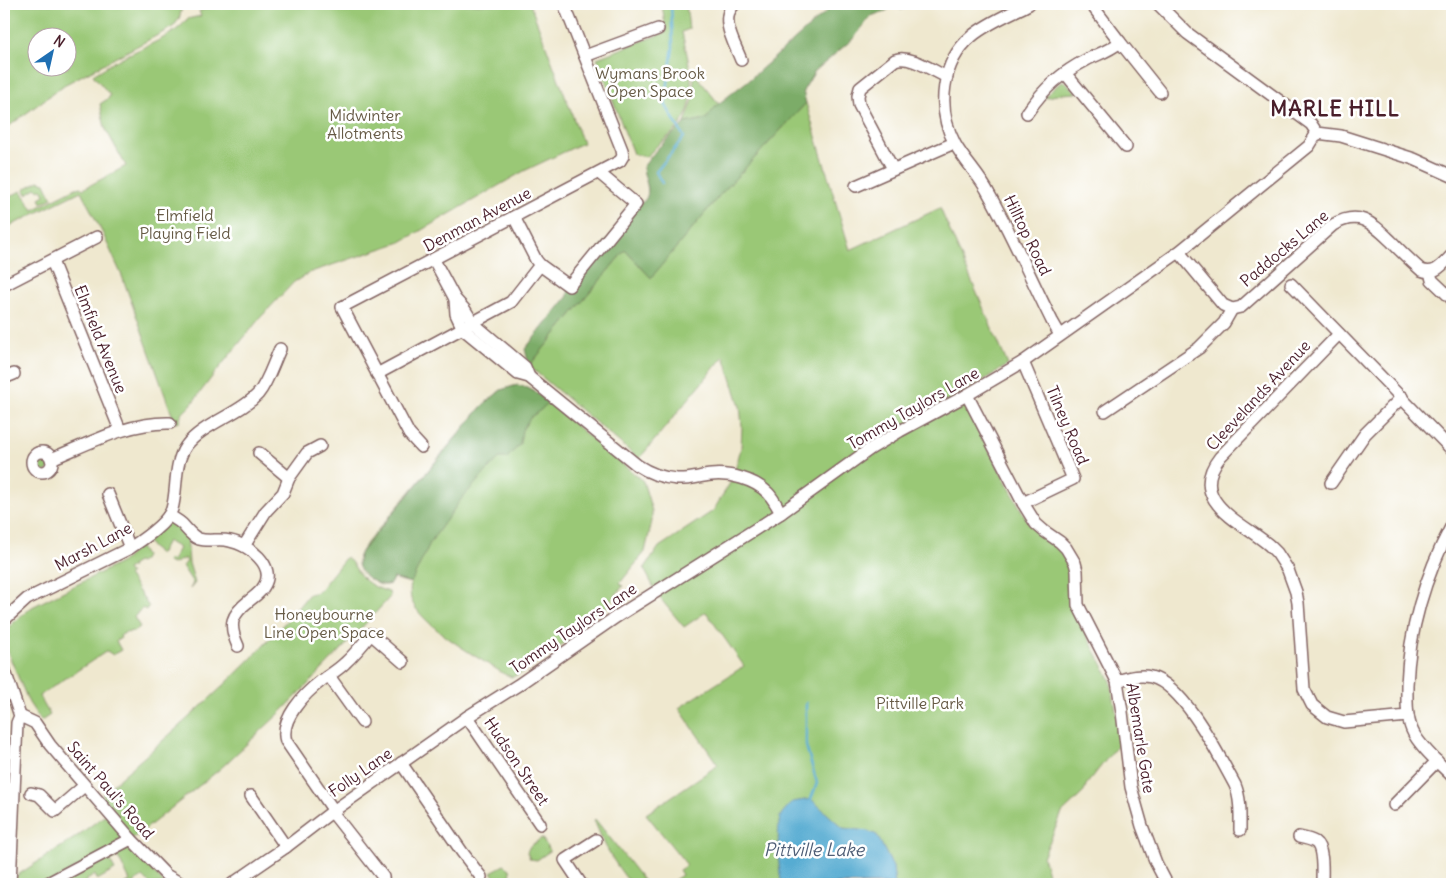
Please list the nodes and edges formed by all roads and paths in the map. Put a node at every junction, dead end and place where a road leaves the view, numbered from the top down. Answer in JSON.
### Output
{"nodes":[{"id":1,"x":564,"y":4,"type":"edge"},
{"id":2,"x":735,"y":4,"type":"edge"},
{"id":3,"x":1029,"y":4,"type":"edge"},
{"id":4,"x":1091,"y":4,"type":"edge"},
{"id":5,"x":1158,"y":4,"type":"edge"},
{"id":6,"x":658,"y":29,"type":"dead end"},
{"id":7,"x":1120,"y":42,"type":"junction"},
{"id":8,"x":585,"y":56,"type":"junction"},
{"id":9,"x":741,"y":60,"type":"dead end"},
{"id":10,"x":1065,"y":73,"type":"junction"},
{"id":11,"x":947,"y":77,"type":"junction"},
{"id":12,"x":1160,"y":92,"type":"dead end"},
{"id":13,"x":1027,"y":113,"type":"dead end"},
{"id":14,"x":1317,"y":133,"type":"junction"},
{"id":15,"x":1126,"y":147,"type":"dead end"},
{"id":16,"x":957,"y":148,"type":"junction"},
{"id":17,"x":893,"y":170,"type":"junction"},
{"id":18,"x":599,"y":173,"type":"junction"},
{"id":19,"x":1452,"y":176,"type":"edge"},
{"id":20,"x":856,"y":186,"type":"dead end"},
{"id":21,"x":514,"y":218,"type":"junction"},
{"id":22,"x":97,"y":237,"type":"dead end"},
{"id":23,"x":1179,"y":252,"type":"junction"},
{"id":24,"x":1452,"y":255,"type":"edge"},
{"id":25,"x":434,"y":260,"type":"junction"},
{"id":26,"x":52,"y":261,"type":"junction"},
{"id":27,"x":540,"y":265,"type":"junction"},
{"id":28,"x":1430,"y":272,"type":"junction"},
{"id":29,"x":1291,"y":284,"type":"dead end"},
{"id":30,"x":4,"y":286,"type":"edge"},
{"id":31,"x":1452,"y":299,"type":"edge"},
{"id":32,"x":1232,"y":309,"type":"junction"},
{"id":33,"x":468,"y":326,"type":"junction"},
{"id":34,"x":1339,"y":334,"type":"junction"},
{"id":35,"x":1060,"y":335,"type":"junction"},
{"id":36,"x":280,"y":350,"type":"dead end"},
{"id":37,"x":1023,"y":362,"type":"junction"},
{"id":38,"x":378,"y":374,"type":"junction"},
{"id":39,"x":967,"y":396,"type":"junction"},
{"id":40,"x":1402,"y":397,"type":"junction"},
{"id":41,"x":1105,"y":411,"type":"dead end"},
{"id":42,"x":170,"y":423,"type":"dead end"},
{"id":43,"x":120,"y":430,"type":"junction"},
{"id":44,"x":320,"y":446,"type":"dead end"},
{"id":45,"x":421,"y":447,"type":"dead end"},
{"id":46,"x":1452,"y":450,"type":"edge"},
{"id":47,"x":259,"y":453,"type":"dead end"},
{"id":48,"x":51,"y":459,"type":"dead end"},
{"id":49,"x":289,"y":478,"type":"junction"},
{"id":50,"x":1331,"y":483,"type":"dead end"},
{"id":51,"x":108,"y":494,"type":"dead end"},
{"id":52,"x":1024,"y":503,"type":"junction"},
{"id":53,"x":780,"y":513,"type":"junction"},
{"id":54,"x":169,"y":515,"type":"junction"},
{"id":55,"x":1452,"y":525,"type":"edge"},
{"id":56,"x":244,"y":546,"type":"junction"},
{"id":57,"x":130,"y":548,"type":"junction"},
{"id":58,"x":4,"y":620,"type":"edge"},
{"id":59,"x":238,"y":646,"type":"dead end"},
{"id":60,"x":403,"y":662,"type":"dead end"},
{"id":61,"x":4,"y":673,"type":"edge"},
{"id":62,"x":329,"y":676,"type":"junction"},
{"id":63,"x":1117,"y":681,"type":"junction"},
{"id":64,"x":510,"y":690,"type":"joint"},
{"id":65,"x":20,"y":716,"type":"junction"},
{"id":66,"x":1408,"y":716,"type":"junction"},
{"id":67,"x":467,"y":717,"type":"junction"},
{"id":68,"x":362,"y":722,"type":"dead end"},
{"id":69,"x":1437,"y":761,"type":"junction"},
{"id":70,"x":401,"y":764,"type":"junction"},
{"id":71,"x":15,"y":770,"type":"junction"},
{"id":72,"x":4,"y":775,"type":"edge"},
{"id":73,"x":1452,"y":776,"type":"edge"},
{"id":74,"x":84,"y":786,"type":"junction"},
{"id":75,"x":31,"y":794,"type":"dead end"},
{"id":76,"x":250,"y":796,"type":"dead end"},
{"id":77,"x":1394,"y":806,"type":"dead end"},
{"id":78,"x":333,"y":811,"type":"junction"},
{"id":79,"x":540,"y":824,"type":"dead end"},
{"id":80,"x":1240,"y":830,"type":"dead end"},
{"id":81,"x":8,"y":836,"type":"edge"},
{"id":82,"x":1299,"y":837,"type":"dead end"},
{"id":83,"x":131,"y":839,"type":"junction"},
{"id":84,"x":596,"y":840,"type":"dead end"},
{"id":85,"x":286,"y":847,"type":"junction"},
{"id":86,"x":481,"y":876,"type":"dead end"},
{"id":87,"x":10,"y":884,"type":"edge"},
{"id":88,"x":46,"y":884,"type":"edge"},
{"id":89,"x":182,"y":884,"type":"edge"},
{"id":90,"x":232,"y":884,"type":"edge"},
{"id":91,"x":384,"y":884,"type":"edge"},
{"id":92,"x":582,"y":884,"type":"edge"},
{"id":93,"x":1167,"y":884,"type":"edge"},
{"id":94,"x":1322,"y":884,"type":"edge"}],
"edges":[{"from":1,"to":8,"type":"street","name":"Denman Avenue"},
{"from":2,"to":9,"type":"street"},
{"from":3,"to":11,"type":"street"},
{"from":4,"to":7,"type":"street"},
{"from":5,"to":14,"type":"street"},
{"from":6,"to":8,"type":"street"},
{"from":7,"to":10,"type":"street"},
{"from":7,"to":12,"type":"street"},
{"from":8,"to":18,"type":"street","name":"Denman Avenue"},
{"from":10,"to":13,"type":"street"},
{"from":10,"to":15,"type":"street"},
{"from":11,"to":16,"type":"street"},
{"from":11,"to":17,"type":"street"},
{"from":14,"to":19,"type":"street"},
{"from":14,"to":23,"type":"street","name":"Tommy Taylors Lane"},
{"from":16,"to":17,"type":"street"},
{"from":16,"to":35,"type":"street","name":"Hilltop Road"},
{"from":17,"to":20,"type":"street"},
{"from":18,"to":21,"type":"street","name":"Denman Avenue"},
{"from":18,"to":27,"type":"street"},
{"from":21,"to":25,"type":"street","name":"Denman Avenue"},
{"from":21,"to":27,"type":"street"},
{"from":22,"to":26,"type":"street"},
{"from":23,"to":32,"type":"street"},
{"from":23,"to":35,"type":"street","name":"Tommy Taylors Lane"},
{"from":24,"to":28,"type":"street"},
{"from":25,"to":33,"type":"street"},
{"from":25,"to":38,"type":"street","name":"Denman Avenue"},
{"from":26,"to":30,"type":"street"},
{"from":26,"to":43,"type":"street","name":"Elmfield Avenue"},
{"from":27,"to":33,"type":"street"},
{"from":28,"to":31,"type":"street","name":"Paddocks Lane"},
{"from":28,"to":32,"type":"street","name":"Paddocks Lane"},
{"from":29,"to":34,"type":"street"},
{"from":32,"to":41,"type":"street","name":"Paddocks Lane"},
{"from":33,"to":38,"type":"street"},
{"from":33,"to":53,"type":"street"},
{"from":34,"to":40,"type":"street"},
{"from":34,"to":66,"type":"street","name":"Cleevelands Avenue"},
{"from":35,"to":37,"type":"street","name":"Tommy Taylors Lane"},
{"from":36,"to":54,"type":"street"},
{"from":37,"to":39,"type":"street","name":"Tommy Taylors Lane"},
{"from":37,"to":52,"type":"street","name":"Tilney Road"},
{"from":38,"to":45,"type":"street","name":"Denman Avenue"},
{"from":39,"to":52,"type":"street","name":"Albemarle Gate"},
{"from":39,"to":53,"type":"street","name":"Tommy Taylors Lane"},
{"from":40,"to":46,"type":"street"},
{"from":40,"to":50,"type":"street"},
{"from":42,"to":43,"type":"street"},
{"from":43,"to":48,"type":"street"},
{"from":44,"to":49,"type":"street"},
{"from":47,"to":49,"type":"street"},
{"from":49,"to":56,"type":"street"},
{"from":51,"to":57,"type":"street"},
{"from":52,"to":63,"type":"street","name":"Albemarle Gate"},
{"from":53,"to":64,"type":"street","name":"Tommy Taylors Lane"},
{"from":54,"to":56,"type":"street"},
{"from":54,"to":57,"type":"street","name":"Marsh Lane"},
{"from":55,"to":66,"type":"street"},
{"from":56,"to":59,"type":"street"},
{"from":57,"to":58,"type":"street","name":"Marsh Lane"},
{"from":60,"to":62,"type":"street"},
{"from":61,"to":65,"type":"street"},
{"from":62,"to":68,"type":"street"},
{"from":62,"to":78,"type":"street"},
{"from":63,"to":80,"type":"street"},
{"from":63,"to":93,"type":"street","name":"Albemarle Gate"},
{"from":64,"to":67,"type":"street","name":"Folly Lane"},
{"from":65,"to":71,"type":"street"},
{"from":65,"to":74,"type":"street","name":"Saint Paul's Road"},
{"from":66,"to":69,"type":"street"},
{"from":67,"to":70,"type":"street","name":"Folly Lane"},
{"from":67,"to":79,"type":"street","name":"Hudson Street"},
{"from":69,"to":73,"type":"street"},
{"from":69,"to":77,"type":"street"},
{"from":70,"to":78,"type":"street","name":"Folly Lane"},
{"from":70,"to":86,"type":"street"},
{"from":71,"to":72,"type":"street"},
{"from":71,"to":81,"type":"street"},
{"from":74,"to":75,"type":"street"},
{"from":74,"to":83,"type":"street","name":"Saint Paul's Road"},
{"from":76,"to":85,"type":"street"},
{"from":78,"to":85,"type":"street","name":"Folly Lane"},
{"from":78,"to":91,"type":"street"},
{"from":81,"to":87,"type":"street"},
{"from":82,"to":94,"type":"street"},
{"from":83,"to":88,"type":"street"},
{"from":83,"to":89,"type":"street","name":"Saint Paul's Road"},
{"from":84,"to":92,"type":"street"},
{"from":85,"to":90,"type":"street","name":"Folly Lane"}]}
